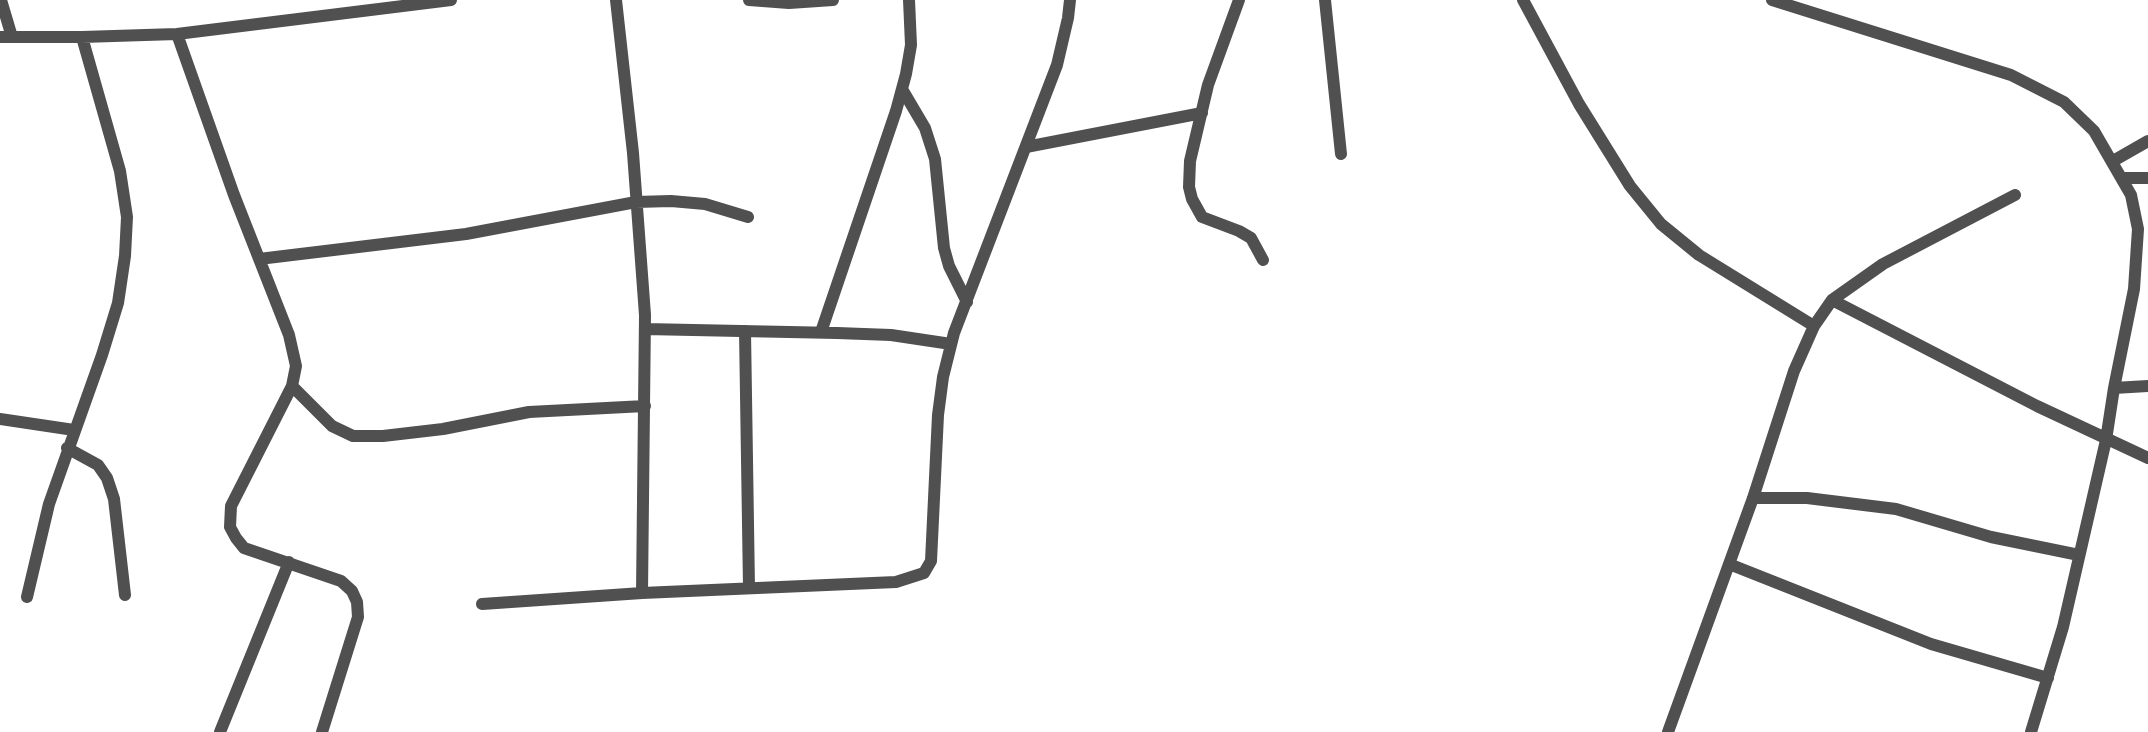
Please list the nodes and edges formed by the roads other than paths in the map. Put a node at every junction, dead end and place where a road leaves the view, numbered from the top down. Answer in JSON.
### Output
{"nodes":[{"id":1,"x":0,"y":0,"type":"edge"},
{"id":2,"x":451,"y":0,"type":"edge"},
{"id":3,"x":616,"y":0,"type":"edge"},
{"id":4,"x":749,"y":0,"type":"edge"},
{"id":5,"x":833,"y":0,"type":"edge"},
{"id":6,"x":909,"y":0,"type":"edge"},
{"id":7,"x":1070,"y":0,"type":"edge"},
{"id":8,"x":1239,"y":0,"type":"edge"},
{"id":9,"x":1324,"y":0,"type":"edge"},
{"id":10,"x":1523,"y":0,"type":"edge"},
{"id":11,"x":1772,"y":0,"type":"edge"},
{"id":12,"x":427,"y":2,"type":"edge"},
{"id":13,"x":177,"y":34,"type":"junction"},
{"id":14,"x":6,"y":37,"type":"edge"},
{"id":15,"x":82,"y":37,"type":"junction"},
{"id":16,"x":902,"y":89,"type":"junction"},
{"id":17,"x":1202,"y":113,"type":"junction"},
{"id":18,"x":2148,"y":141,"type":"edge"},
{"id":19,"x":1026,"y":147,"type":"junction"},
{"id":20,"x":1341,"y":154,"type":"dead end"},
{"id":21,"x":2113,"y":161,"type":"junction"},
{"id":22,"x":2122,"y":178,"type":"junction"},
{"id":23,"x":2148,"y":178,"type":"edge"},
{"id":24,"x":2015,"y":195,"type":"dead end"},
{"id":25,"x":636,"y":202,"type":"junction"},
{"id":26,"x":748,"y":217,"type":"dead end"},
{"id":27,"x":259,"y":259,"type":"junction"},
{"id":28,"x":1263,"y":260,"type":"dead end"},
{"id":29,"x":2135,"y":273,"type":"junction"},
{"id":30,"x":2148,"y":278,"type":"edge"},
{"id":31,"x":1832,"y":300,"type":"junction"},
{"id":32,"x":966,"y":302,"type":"junction"},
{"id":33,"x":1814,"y":326,"type":"junction"},
{"id":34,"x":645,"y":329,"type":"junction"},
{"id":35,"x":745,"y":331,"type":"junction"},
{"id":36,"x":821,"y":332,"type":"junction"},
{"id":37,"x":951,"y":344,"type":"junction"},
{"id":38,"x":292,"y":386,"type":"junction"},
{"id":39,"x":2148,"y":386,"type":"edge"},
{"id":40,"x":2114,"y":388,"type":"junction"},
{"id":41,"x":645,"y":406,"type":"junction"},
{"id":42,"x":0,"y":419,"type":"edge"},
{"id":43,"x":74,"y":430,"type":"junction"},
{"id":44,"x":2106,"y":440,"type":"junction"},
{"id":45,"x":67,"y":448,"type":"junction"},
{"id":46,"x":2148,"y":458,"type":"edge"},
{"id":47,"x":1753,"y":498,"type":"junction"},
{"id":48,"x":2079,"y":555,"type":"junction"},
{"id":49,"x":289,"y":562,"type":"junction"},
{"id":50,"x":1729,"y":564,"type":"junction"},
{"id":51,"x":748,"y":588,"type":"junction"},
{"id":52,"x":642,"y":593,"type":"junction"},
{"id":53,"x":125,"y":595,"type":"dead end"},
{"id":54,"x":27,"y":597,"type":"dead end"},
{"id":55,"x":482,"y":603,"type":"dead end"},
{"id":56,"x":2048,"y":678,"type":"junction"},
{"id":57,"x":220,"y":732,"type":"edge"},
{"id":58,"x":322,"y":732,"type":"edge"},
{"id":59,"x":1668,"y":732,"type":"edge"},
{"id":60,"x":2031,"y":732,"type":"edge"}],
"edges":[{"from":1,"to":14,"type":"street"},
{"from":2,"to":12,"type":"street"},
{"from":3,"to":25,"type":"street"},
{"from":4,"to":5,"type":"street"},
{"from":6,"to":16,"type":"street"},
{"from":7,"to":19,"type":"street"},
{"from":8,"to":17,"type":"street"},
{"from":9,"to":20,"type":"street"},
{"from":10,"to":33,"type":"street"},
{"from":11,"to":21,"type":"street"},
{"from":12,"to":13,"type":"street"},
{"from":13,"to":15,"type":"street"},
{"from":13,"to":27,"type":"street"},
{"from":14,"to":15,"type":"street"},
{"from":15,"to":43,"type":"street"},
{"from":16,"to":32,"type":"street"},
{"from":16,"to":36,"type":"street"},
{"from":17,"to":19,"type":"street"},
{"from":17,"to":28,"type":"street"},
{"from":18,"to":21,"type":"street"},
{"from":19,"to":32,"type":"street"},
{"from":21,"to":22,"type":"street"},
{"from":22,"to":23,"type":"street"},
{"from":22,"to":29,"type":"street"},
{"from":24,"to":31,"type":"street"},
{"from":25,"to":26,"type":"street"},
{"from":25,"to":27,"type":"street"},
{"from":25,"to":34,"type":"street"},
{"from":27,"to":38,"type":"street"},
{"from":29,"to":30,"type":"street"},
{"from":29,"to":40,"type":"street"},
{"from":31,"to":33,"type":"street"},
{"from":31,"to":44,"type":"street"},
{"from":32,"to":37,"type":"street"},
{"from":33,"to":47,"type":"street"},
{"from":34,"to":35,"type":"street"},
{"from":34,"to":41,"type":"street"},
{"from":35,"to":36,"type":"street"},
{"from":35,"to":51,"type":"street"},
{"from":36,"to":37,"type":"street"},
{"from":37,"to":51,"type":"street"},
{"from":38,"to":41,"type":"street"},
{"from":38,"to":49,"type":"street"},
{"from":39,"to":40,"type":"street"},
{"from":40,"to":44,"type":"street"},
{"from":41,"to":52,"type":"street"},
{"from":42,"to":43,"type":"street"},
{"from":43,"to":45,"type":"street"},
{"from":44,"to":46,"type":"street"},
{"from":44,"to":48,"type":"street"},
{"from":45,"to":53,"type":"street"},
{"from":45,"to":54,"type":"street"},
{"from":47,"to":48,"type":"street"},
{"from":47,"to":50,"type":"street"},
{"from":48,"to":56,"type":"street"},
{"from":49,"to":57,"type":"street"},
{"from":49,"to":58,"type":"street"},
{"from":50,"to":56,"type":"street"},
{"from":50,"to":59,"type":"street"},
{"from":51,"to":52,"type":"street"},
{"from":52,"to":55,"type":"street"},
{"from":56,"to":60,"type":"street"}]}
